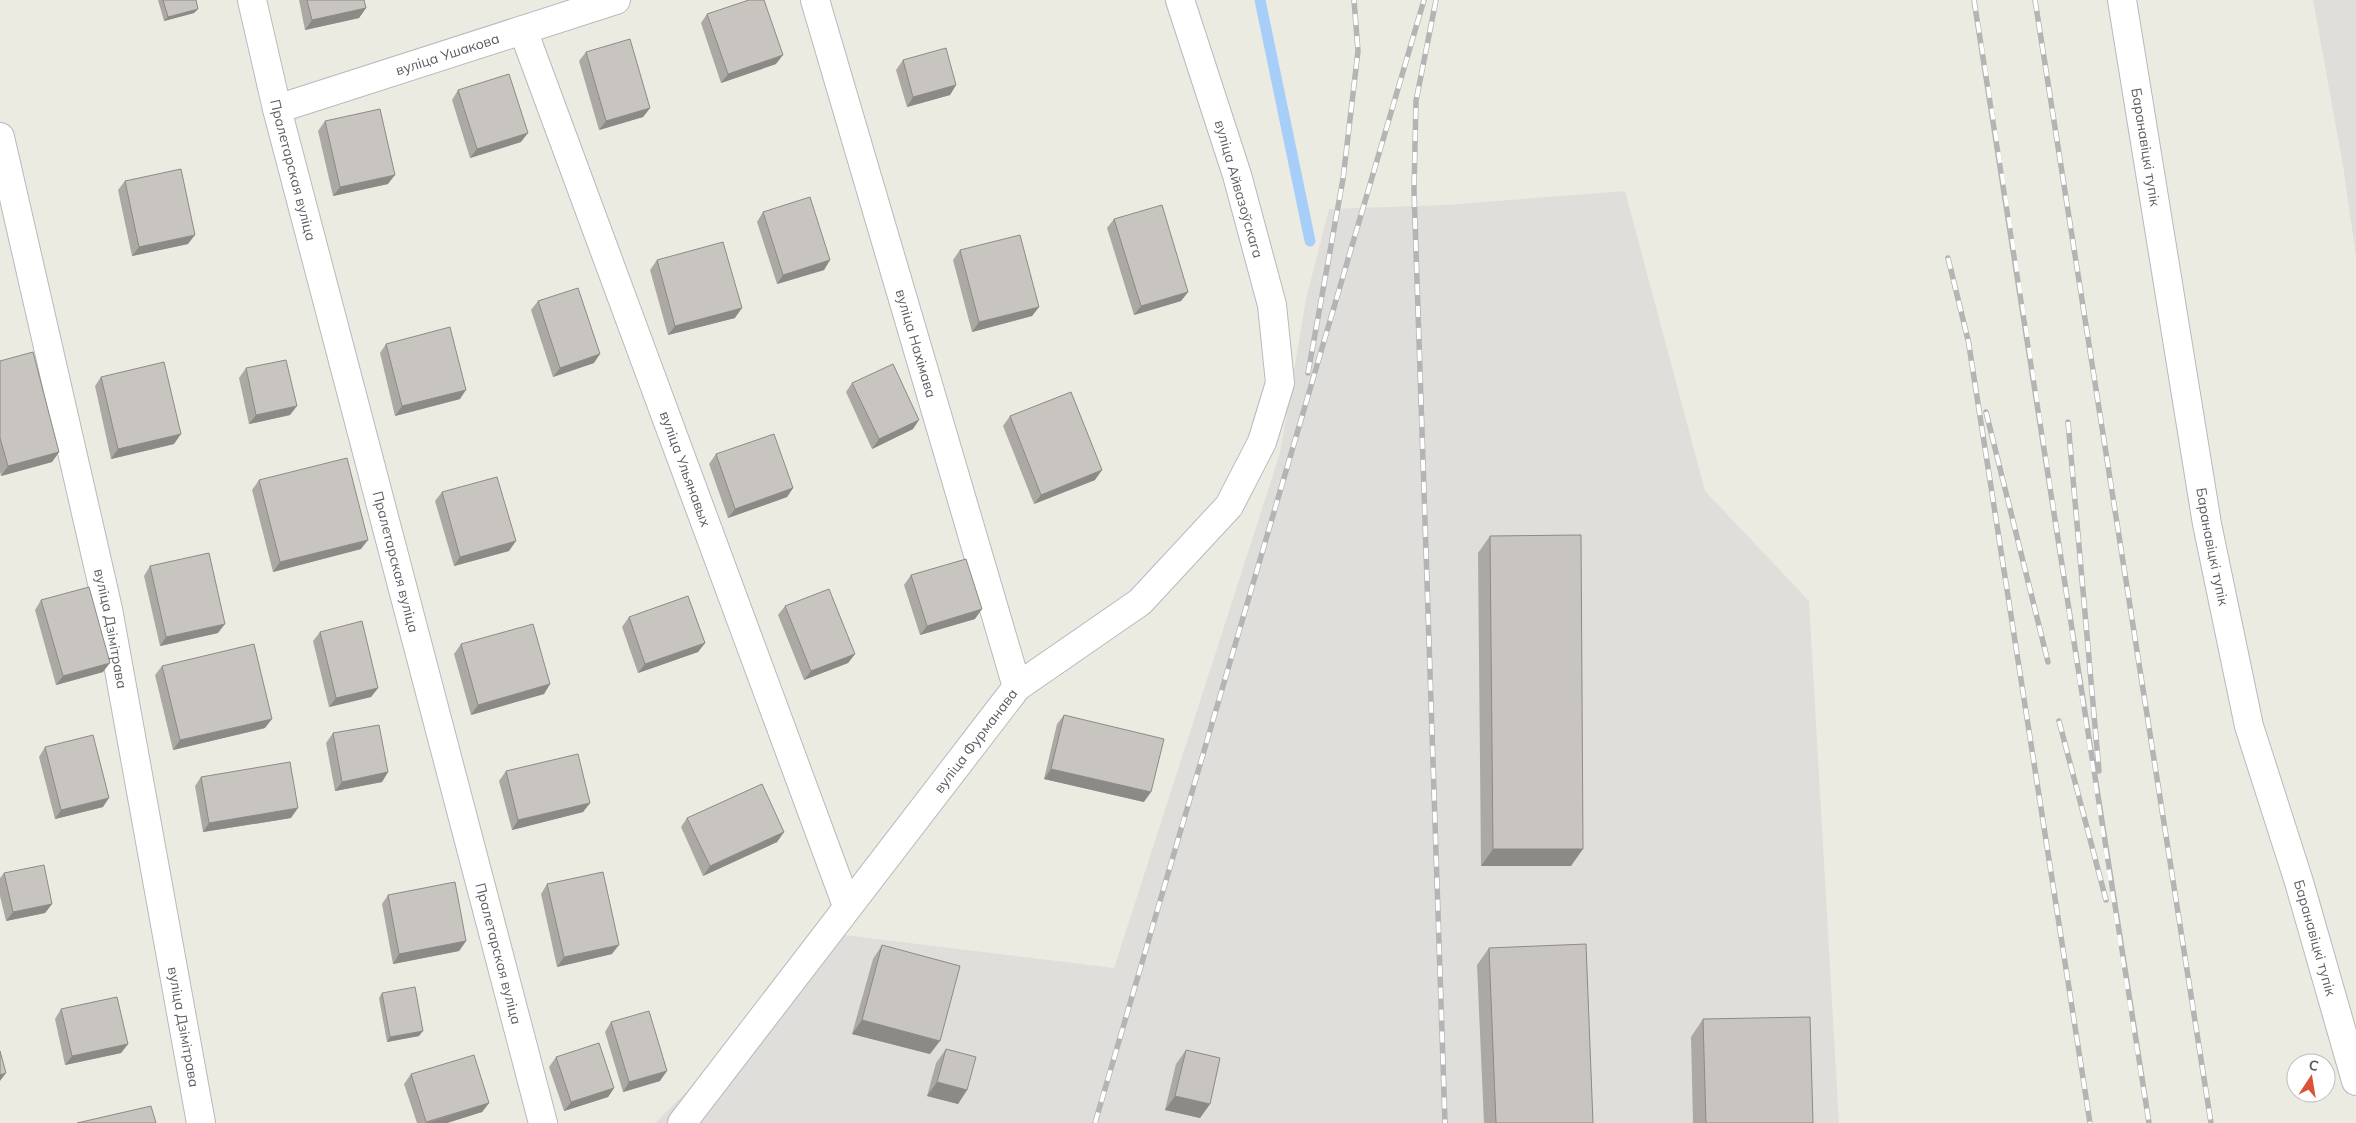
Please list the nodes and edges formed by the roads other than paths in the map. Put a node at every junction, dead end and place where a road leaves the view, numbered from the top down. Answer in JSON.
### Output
{"nodes":[{"id":1,"x":252,"y":0,"type":"edge"},
{"id":2,"x":616,"y":0,"type":"edge"},
{"id":3,"x":815,"y":0,"type":"edge"},
{"id":4,"x":1180,"y":0,"type":"edge"},
{"id":5,"x":2122,"y":0,"type":"edge"},
{"id":6,"x":523,"y":30,"type":"junction"},
{"id":7,"x":278,"y":109,"type":"junction"},
{"id":8,"x":0,"y":137,"type":"edge"},
{"id":9,"x":1280,"y":383,"type":"joint"},
{"id":10,"x":1017,"y":687,"type":"junction"},
{"id":11,"x":847,"y":906,"type":"junction"},
{"id":12,"x":2356,"y":1081,"type":"edge"},
{"id":13,"x":201,"y":1123,"type":"edge"},
{"id":14,"x":543,"y":1123,"type":"edge"},
{"id":15,"x":682,"y":1123,"type":"edge"}],
"edges":[{"from":1,"to":7,"type":"street","name":"Пралетарская вуліца"},
{"from":2,"to":6,"type":"street","name":"вуліца Ушакова"},
{"from":3,"to":10,"type":"street","name":"вуліца Нахімава"},
{"from":4,"to":9,"type":"street","name":"вуліца Айвазоўскага"},
{"from":5,"to":12,"type":"street","name":"Баранавіцкі тупік"},
{"from":6,"to":7,"type":"street","name":"вуліца Ушакова"},
{"from":6,"to":11,"type":"street","name":"вуліца Ульянавых"},
{"from":7,"to":14,"type":"street","name":"Пралетарская вуліца"},
{"from":8,"to":13,"type":"street","name":"вуліца Дзімітрава"},
{"from":9,"to":10,"type":"street","name":"вуліца Фурманава"},
{"from":10,"to":11,"type":"street","name":"вуліца Фурманава"},
{"from":11,"to":15,"type":"street","name":"вуліца Фурманава"}]}
